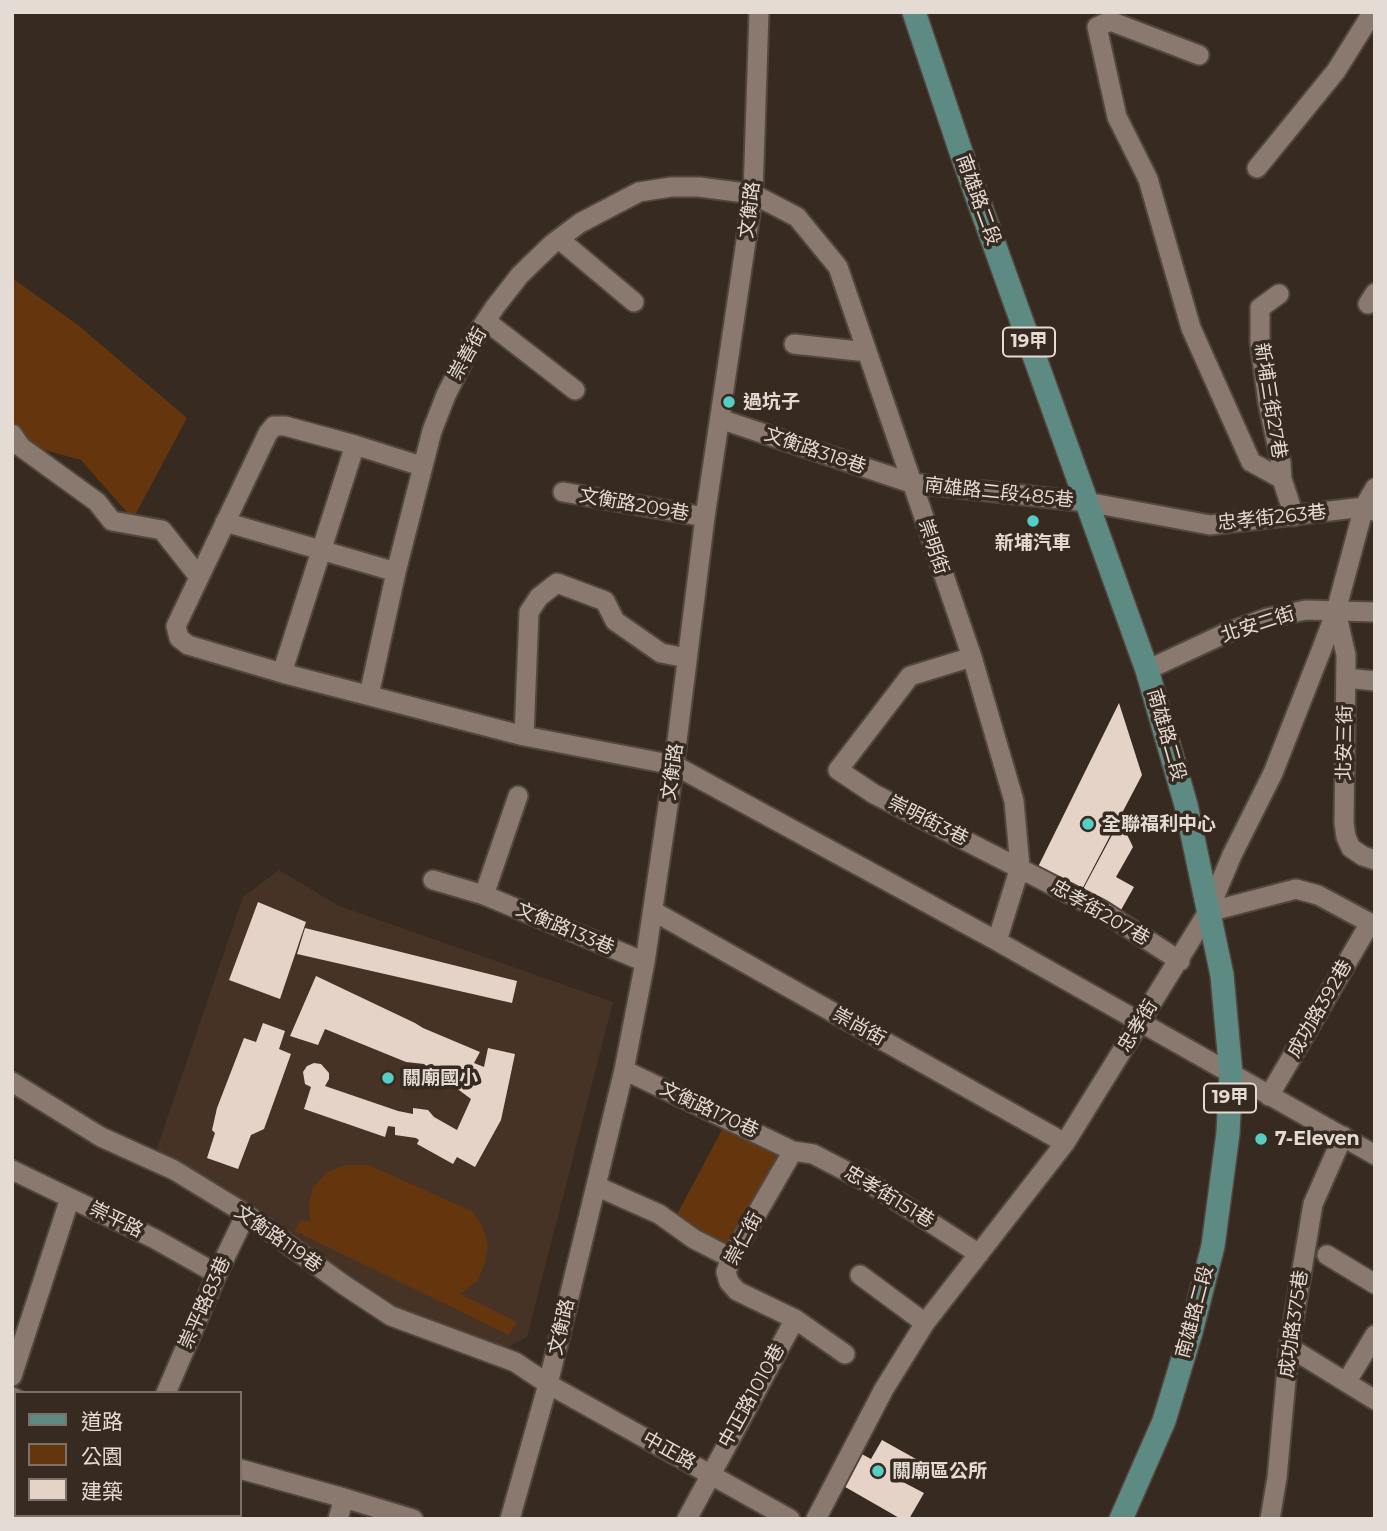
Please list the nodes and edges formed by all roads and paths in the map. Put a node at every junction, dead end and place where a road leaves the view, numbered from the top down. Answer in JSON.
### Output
{"nodes":[{"id":1,"x":759,"y":12,"type":"edge"},
{"id":2,"x":914,"y":12,"type":"edge"},
{"id":3,"x":1371,"y":16,"type":"edge"},
{"id":4,"x":1199,"y":55,"type":"dead end"},
{"id":5,"x":1257,"y":168,"type":"dead end"},
{"id":6,"x":753,"y":194,"type":"junction"},
{"id":7,"x":559,"y":239,"type":"junction"},
{"id":8,"x":1279,"y":294,"type":"dead end"},
{"id":9,"x":634,"y":302,"type":"dead end"},
{"id":10,"x":486,"y":321,"type":"junction"},
{"id":11,"x":794,"y":344,"type":"dead end"},
{"id":12,"x":867,"y":352,"type":"junction"},
{"id":13,"x":575,"y":390,"type":"dead end"},
{"id":14,"x":720,"y":419,"type":"junction"},
{"id":15,"x":12,"y":433,"type":"edge"},
{"id":16,"x":355,"y":445,"type":"junction"},
{"id":17,"x":421,"y":466,"type":"junction"},
{"id":18,"x":1282,"y":480,"type":"junction"},
{"id":19,"x":911,"y":483,"type":"junction"},
{"id":20,"x":1375,"y":488,"type":"edge"},
{"id":21,"x":562,"y":492,"type":"dead end"},
{"id":22,"x":1087,"y":502,"type":"junction"},
{"id":23,"x":1369,"y":509,"type":"edge"},
{"id":24,"x":1294,"y":516,"type":"junction"},
{"id":25,"x":705,"y":517,"type":"junction"},
{"id":26,"x":225,"y":522,"type":"junction"},
{"id":27,"x":319,"y":551,"type":"junction"},
{"id":28,"x":396,"y":572,"type":"junction"},
{"id":29,"x":199,"y":577,"type":"junction"},
{"id":30,"x":1336,"y":611,"type":"junction"},
{"id":31,"x":1375,"y":612,"type":"edge"},
{"id":32,"x":972,"y":657,"type":"junction"},
{"id":33,"x":687,"y":658,"type":"junction"},
{"id":34,"x":1147,"y":670,"type":"junction"},
{"id":35,"x":282,"y":673,"type":"junction"},
{"id":36,"x":1346,"y":678,"type":"junction"},
{"id":37,"x":1375,"y":681,"type":"edge"},
{"id":38,"x":369,"y":695,"type":"junction"},
{"id":39,"x":524,"y":736,"type":"junction"},
{"id":40,"x":674,"y":765,"type":"junction"},
{"id":41,"x":518,"y":796,"type":"dead end"},
{"id":42,"x":1375,"y":860,"type":"edge"},
{"id":43,"x":1020,"y":867,"type":"junction"},
{"id":44,"x":433,"y":880,"type":"dead end"},
{"id":45,"x":484,"y":895,"type":"junction"},
{"id":46,"x":653,"y":911,"type":"junction"},
{"id":47,"x":1208,"y":912,"type":"junction"},
{"id":48,"x":997,"y":941,"type":"junction"},
{"id":49,"x":1180,"y":961,"type":"junction"},
{"id":50,"x":645,"y":962,"type":"junction"},
{"id":51,"x":1140,"y":1022,"type":"junction"},
{"id":52,"x":624,"y":1070,"type":"junction"},
{"id":53,"x":1231,"y":1074,"type":"junction"},
{"id":54,"x":12,"y":1082,"type":"edge"},
{"id":55,"x":1269,"y":1096,"type":"junction"},
{"id":56,"x":1343,"y":1136,"type":"junction"},
{"id":57,"x":1065,"y":1143,"type":"junction"},
{"id":58,"x":793,"y":1151,"type":"junction"},
{"id":59,"x":1375,"y":1155,"type":"edge"},
{"id":60,"x":12,"y":1170,"type":"edge"},
{"id":61,"x":596,"y":1186,"type":"junction"},
{"id":62,"x":70,"y":1198,"type":"junction"},
{"id":63,"x":246,"y":1214,"type":"junction"},
{"id":64,"x":979,"y":1254,"type":"junction"},
{"id":65,"x":1327,"y":1255,"type":"dead end"},
{"id":66,"x":731,"y":1258,"type":"junction"},
{"id":67,"x":217,"y":1274,"type":"junction"},
{"id":68,"x":860,"y":1275,"type":"dead end"},
{"id":69,"x":1375,"y":1284,"type":"edge"},
{"id":70,"x":795,"y":1319,"type":"junction"},
{"id":71,"x":925,"y":1323,"type":"junction"},
{"id":72,"x":1375,"y":1335,"type":"edge"},
{"id":73,"x":1289,"y":1347,"type":"junction"},
{"id":74,"x":845,"y":1354,"type":"dead end"},
{"id":75,"x":12,"y":1376,"type":"edge"},
{"id":76,"x":1347,"y":1381,"type":"junction"},
{"id":77,"x":548,"y":1384,"type":"junction"},
{"id":78,"x":167,"y":1391,"type":"edge"},
{"id":79,"x":1375,"y":1400,"type":"edge"},
{"id":80,"x":242,"y":1470,"type":"edge"},
{"id":81,"x":710,"y":1474,"type":"junction"},
{"id":82,"x":344,"y":1498,"type":"junction"},
{"id":83,"x":338,"y":1519,"type":"edge"},
{"id":84,"x":413,"y":1519,"type":"edge"},
{"id":85,"x":510,"y":1519,"type":"edge"},
{"id":86,"x":687,"y":1519,"type":"edge"},
{"id":87,"x":790,"y":1519,"type":"edge"},
{"id":88,"x":816,"y":1519,"type":"edge"},
{"id":89,"x":1121,"y":1519,"type":"edge"},
{"id":90,"x":1270,"y":1519,"type":"edge"}],
"edges":[{"from":1,"to":6,"type":"street","name":"文衡路"},
{"from":2,"to":22,"type":"main road","name":"南雄路二段","number":"19甲"},
{"from":3,"to":5,"type":"street"},
{"from":4,"to":18,"type":"street"},
{"from":6,"to":7,"type":"street","name":"崇善街"},
{"from":6,"to":12,"type":"street","name":"崇明街"},
{"from":6,"to":14,"type":"street","name":"文衡路"},
{"from":7,"to":9,"type":"street"},
{"from":7,"to":10,"type":"street","name":"崇善街"},
{"from":8,"to":18,"type":"street","name":"新埔三街27巷"},
{"from":10,"to":13,"type":"street"},
{"from":10,"to":17,"type":"street","name":"崇善街"},
{"from":11,"to":12,"type":"street"},
{"from":12,"to":19,"type":"street","name":"崇明街"},
{"from":14,"to":19,"type":"street","name":"文衡路318巷"},
{"from":14,"to":25,"type":"street","name":"文衡路"},
{"from":15,"to":29,"type":"street"},
{"from":16,"to":17,"type":"street"},
{"from":16,"to":26,"type":"street"},
{"from":16,"to":27,"type":"street"},
{"from":17,"to":28,"type":"street","name":"崇善街"},
{"from":18,"to":24,"type":"street","name":"新埔三街27巷"},
{"from":19,"to":22,"type":"street","name":"南雄路二段485巷"},
{"from":19,"to":32,"type":"street","name":"崇明街"},
{"from":20,"to":23,"type":"street","name":"忠孝街"},
{"from":21,"to":25,"type":"street","name":"文衡路209巷"},
{"from":22,"to":24,"type":"street","name":"忠孝街263巷"},
{"from":22,"to":34,"type":"main road","name":"南雄路二段","number":"19甲"},
{"from":23,"to":24,"type":"street","name":"忠孝街263巷"},
{"from":23,"to":30,"type":"street","name":"忠孝街"},
{"from":25,"to":33,"type":"street","name":"文衡路"},
{"from":26,"to":27,"type":"street"},
{"from":26,"to":29,"type":"street"},
{"from":27,"to":28,"type":"street"},
{"from":27,"to":35,"type":"street"},
{"from":28,"to":38,"type":"street","name":"崇善街"},
{"from":29,"to":35,"type":"street"},
{"from":30,"to":31,"type":"street","name":"北安二街"},
{"from":30,"to":34,"type":"street","name":"北安二街"},
{"from":30,"to":36,"type":"street","name":"北安三街"},
{"from":30,"to":47,"type":"street","name":"忠孝街"},
{"from":32,"to":43,"type":"street","name":"崇明街"},
{"from":32,"to":43,"type":"street","name":"崇明街3巷"},
{"from":33,"to":39,"type":"street"},
{"from":33,"to":40,"type":"street","name":"文衡路"},
{"from":34,"to":47,"type":"main road","name":"南雄路二段","number":"19甲"},
{"from":35,"to":38,"type":"street"},
{"from":36,"to":37,"type":"street"},
{"from":36,"to":42,"type":"street","name":"北安三街"},
{"from":38,"to":39,"type":"street"},
{"from":39,"to":40,"type":"street"},
{"from":40,"to":46,"type":"street","name":"文衡路"},
{"from":40,"to":48,"type":"street"},
{"from":41,"to":45,"type":"street"},
{"from":43,"to":48,"type":"street","name":"崇明街"},
{"from":43,"to":49,"type":"street","name":"忠孝街207巷"},
{"from":44,"to":45,"type":"street","name":"文衡路133巷"},
{"from":45,"to":50,"type":"street","name":"文衡路133巷"},
{"from":46,"to":50,"type":"street","name":"文衡路"},
{"from":46,"to":57,"type":"street","name":"崇尚街"},
{"from":47,"to":49,"type":"street","name":"忠孝街"},
{"from":47,"to":53,"type":"main road","name":"南雄路二段","number":"19甲"},
{"from":47,"to":55,"type":"street","name":"成功路392巷"},
{"from":48,"to":51,"type":"street"},
{"from":49,"to":51,"type":"street","name":"忠孝街"},
{"from":50,"to":52,"type":"street","name":"文衡路"},
{"from":51,"to":53,"type":"street"},
{"from":51,"to":57,"type":"street","name":"忠孝街"},
{"from":52,"to":58,"type":"street","name":"文衡路170巷"},
{"from":52,"to":61,"type":"street","name":"文衡路"},
{"from":53,"to":55,"type":"street"},
{"from":53,"to":89,"type":"main road","name":"南雄路二段","number":"19甲"},
{"from":54,"to":63,"type":"street","name":"文衡路119巷"},
{"from":55,"to":56,"type":"street"},
{"from":56,"to":59,"type":"street"},
{"from":56,"to":73,"type":"street","name":"成功路375巷"},
{"from":57,"to":64,"type":"street","name":"忠孝街"},
{"from":58,"to":64,"type":"street","name":"忠孝街151巷"},
{"from":58,"to":66,"type":"street","name":"崇仁街"},
{"from":60,"to":62,"type":"street","name":"崇平路"},
{"from":61,"to":66,"type":"street"},
{"from":61,"to":77,"type":"street","name":"文衡路"},
{"from":62,"to":67,"type":"street","name":"崇平路"},
{"from":62,"to":75,"type":"street"},
{"from":63,"to":67,"type":"street","name":"崇平路83巷"},
{"from":63,"to":77,"type":"street","name":"文衡路119巷"},
{"from":64,"to":71,"type":"street","name":"忠孝街"},
{"from":65,"to":69,"type":"street"},
{"from":66,"to":70,"type":"street","name":"崇仁街"},
{"from":67,"to":78,"type":"street","name":"崇平路83巷"},
{"from":68,"to":71,"type":"street"},
{"from":70,"to":74,"type":"street","name":"崇仁街"},
{"from":70,"to":81,"type":"street","name":"中正路1010巷"},
{"from":71,"to":88,"type":"street","name":"忠孝街"},
{"from":72,"to":76,"type":"street"},
{"from":73,"to":76,"type":"street"},
{"from":73,"to":90,"type":"street","name":"成功路375巷"},
{"from":76,"to":79,"type":"street"},
{"from":77,"to":81,"type":"street","name":"中正路"},
{"from":77,"to":85,"type":"street","name":"文衡路"},
{"from":80,"to":82,"type":"street"},
{"from":81,"to":86,"type":"street","name":"中正路1010巷"},
{"from":81,"to":87,"type":"street","name":"中正路"},
{"from":82,"to":83,"type":"street"},
{"from":82,"to":84,"type":"street"}]}
